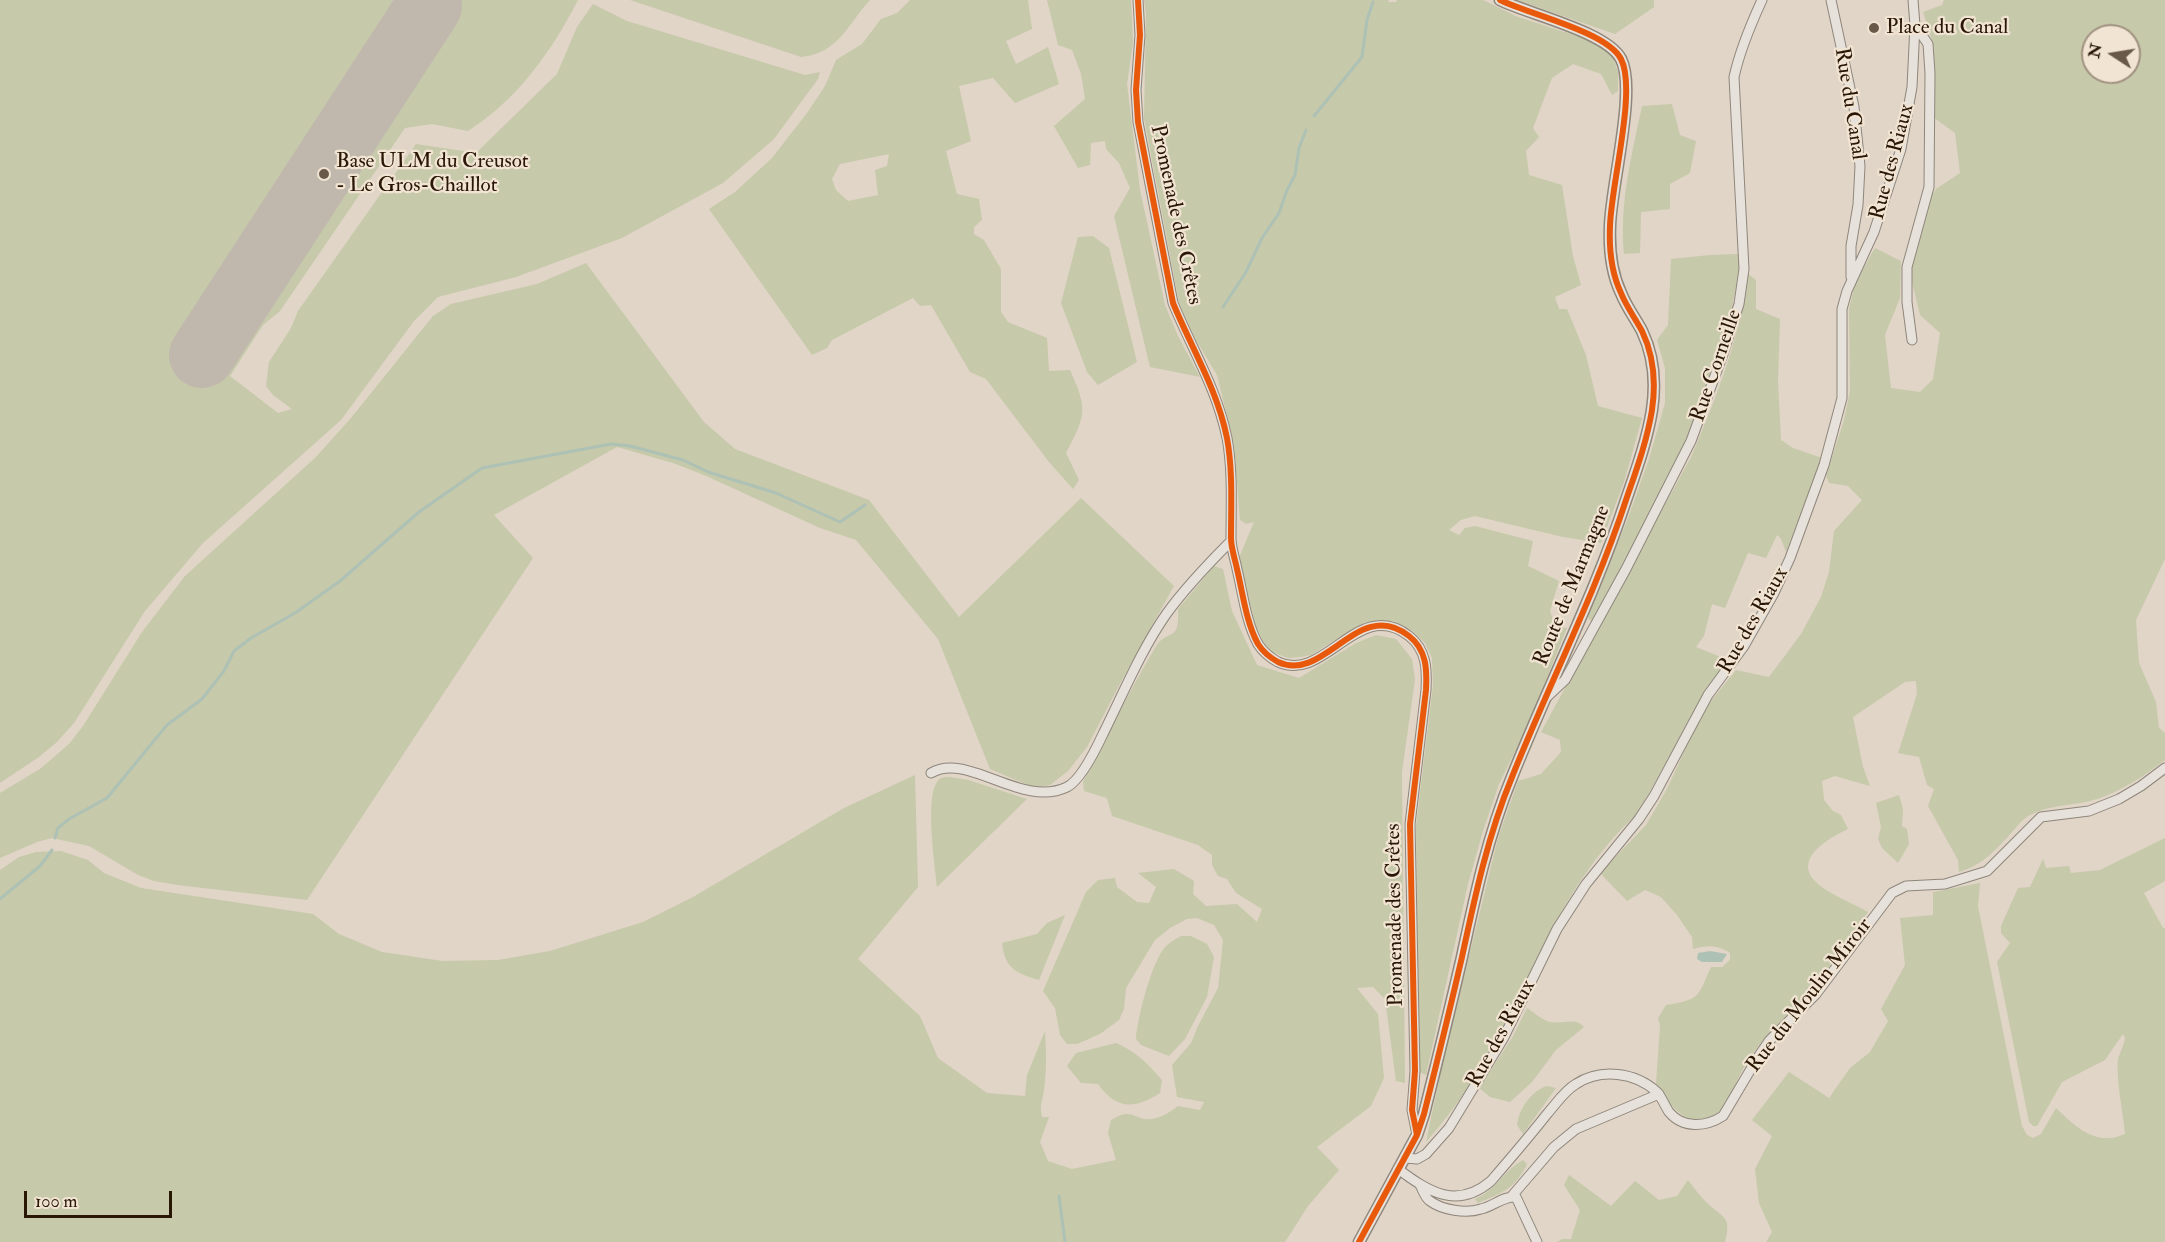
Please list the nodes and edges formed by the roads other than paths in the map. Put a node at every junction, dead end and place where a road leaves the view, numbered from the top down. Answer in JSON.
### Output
{"nodes":[{"id":1,"x":1138,"y":0,"type":"edge"},
{"id":2,"x":1500,"y":0,"type":"edge"},
{"id":3,"x":1762,"y":0,"type":"edge"},
{"id":4,"x":1831,"y":0,"type":"edge"},
{"id":5,"x":1913,"y":0,"type":"edge"},
{"id":6,"x":1915,"y":25,"type":"junction"},
{"id":7,"x":1851,"y":280,"type":"junction"},
{"id":8,"x":1912,"y":340,"type":"dead end"},
{"id":9,"x":1231,"y":541,"type":"junction"},
{"id":10,"x":1546,"y":698,"type":"junction"},
{"id":11,"x":2165,"y":768,"type":"edge"},
{"id":12,"x":931,"y":772,"type":"dead end"},
{"id":13,"x":1659,"y":1094,"type":"junction"},
{"id":14,"x":1417,"y":1135,"type":"junction"},
{"id":15,"x":1405,"y":1158,"type":"junction"},
{"id":16,"x":1398,"y":1169,"type":"junction"},
{"id":17,"x":1419,"y":1184,"type":"junction"},
{"id":18,"x":1512,"y":1197,"type":"junction"},
{"id":19,"x":1359,"y":1242,"type":"edge"},
{"id":20,"x":1537,"y":1242,"type":"edge"}],
"edges":[{"from":1,"to":9,"type":"street","name":"Promenade des Crêtes"},
{"from":2,"to":10,"type":"street","name":"Route de Marmagne"},
{"from":3,"to":10,"type":"street","name":"Rue Corneille"},
{"from":4,"to":7,"type":"street","name":"Rue du Canal"},
{"from":5,"to":6,"type":"street","name":"Rue des Riaux"},
{"from":6,"to":7,"type":"street","name":"Rue des Riaux"},
{"from":6,"to":8,"type":"street"},
{"from":7,"to":15,"type":"street","name":"Rue des Riaux"},
{"from":9,"to":12,"type":"street"},
{"from":9,"to":14,"type":"street","name":"Promenade des Crêtes"},
{"from":10,"to":14,"type":"street","name":"Route de Marmagne"},
{"from":11,"to":13,"type":"street","name":"Rue du Moulin Miroir"},
{"from":13,"to":17,"type":"street","name":"Rue du Moulin Miroir"},
{"from":13,"to":18,"type":"street"},
{"from":14,"to":15,"type":"street","name":"Route de Marmagne"},
{"from":15,"to":16,"type":"street","name":"Route de Marmagne"},
{"from":16,"to":17,"type":"street","name":"Rue du Moulin Miroir"},
{"from":16,"to":19,"type":"street","name":"Route de Marmagne"},
{"from":17,"to":18,"type":"street"},
{"from":18,"to":20,"type":"street"}]}
